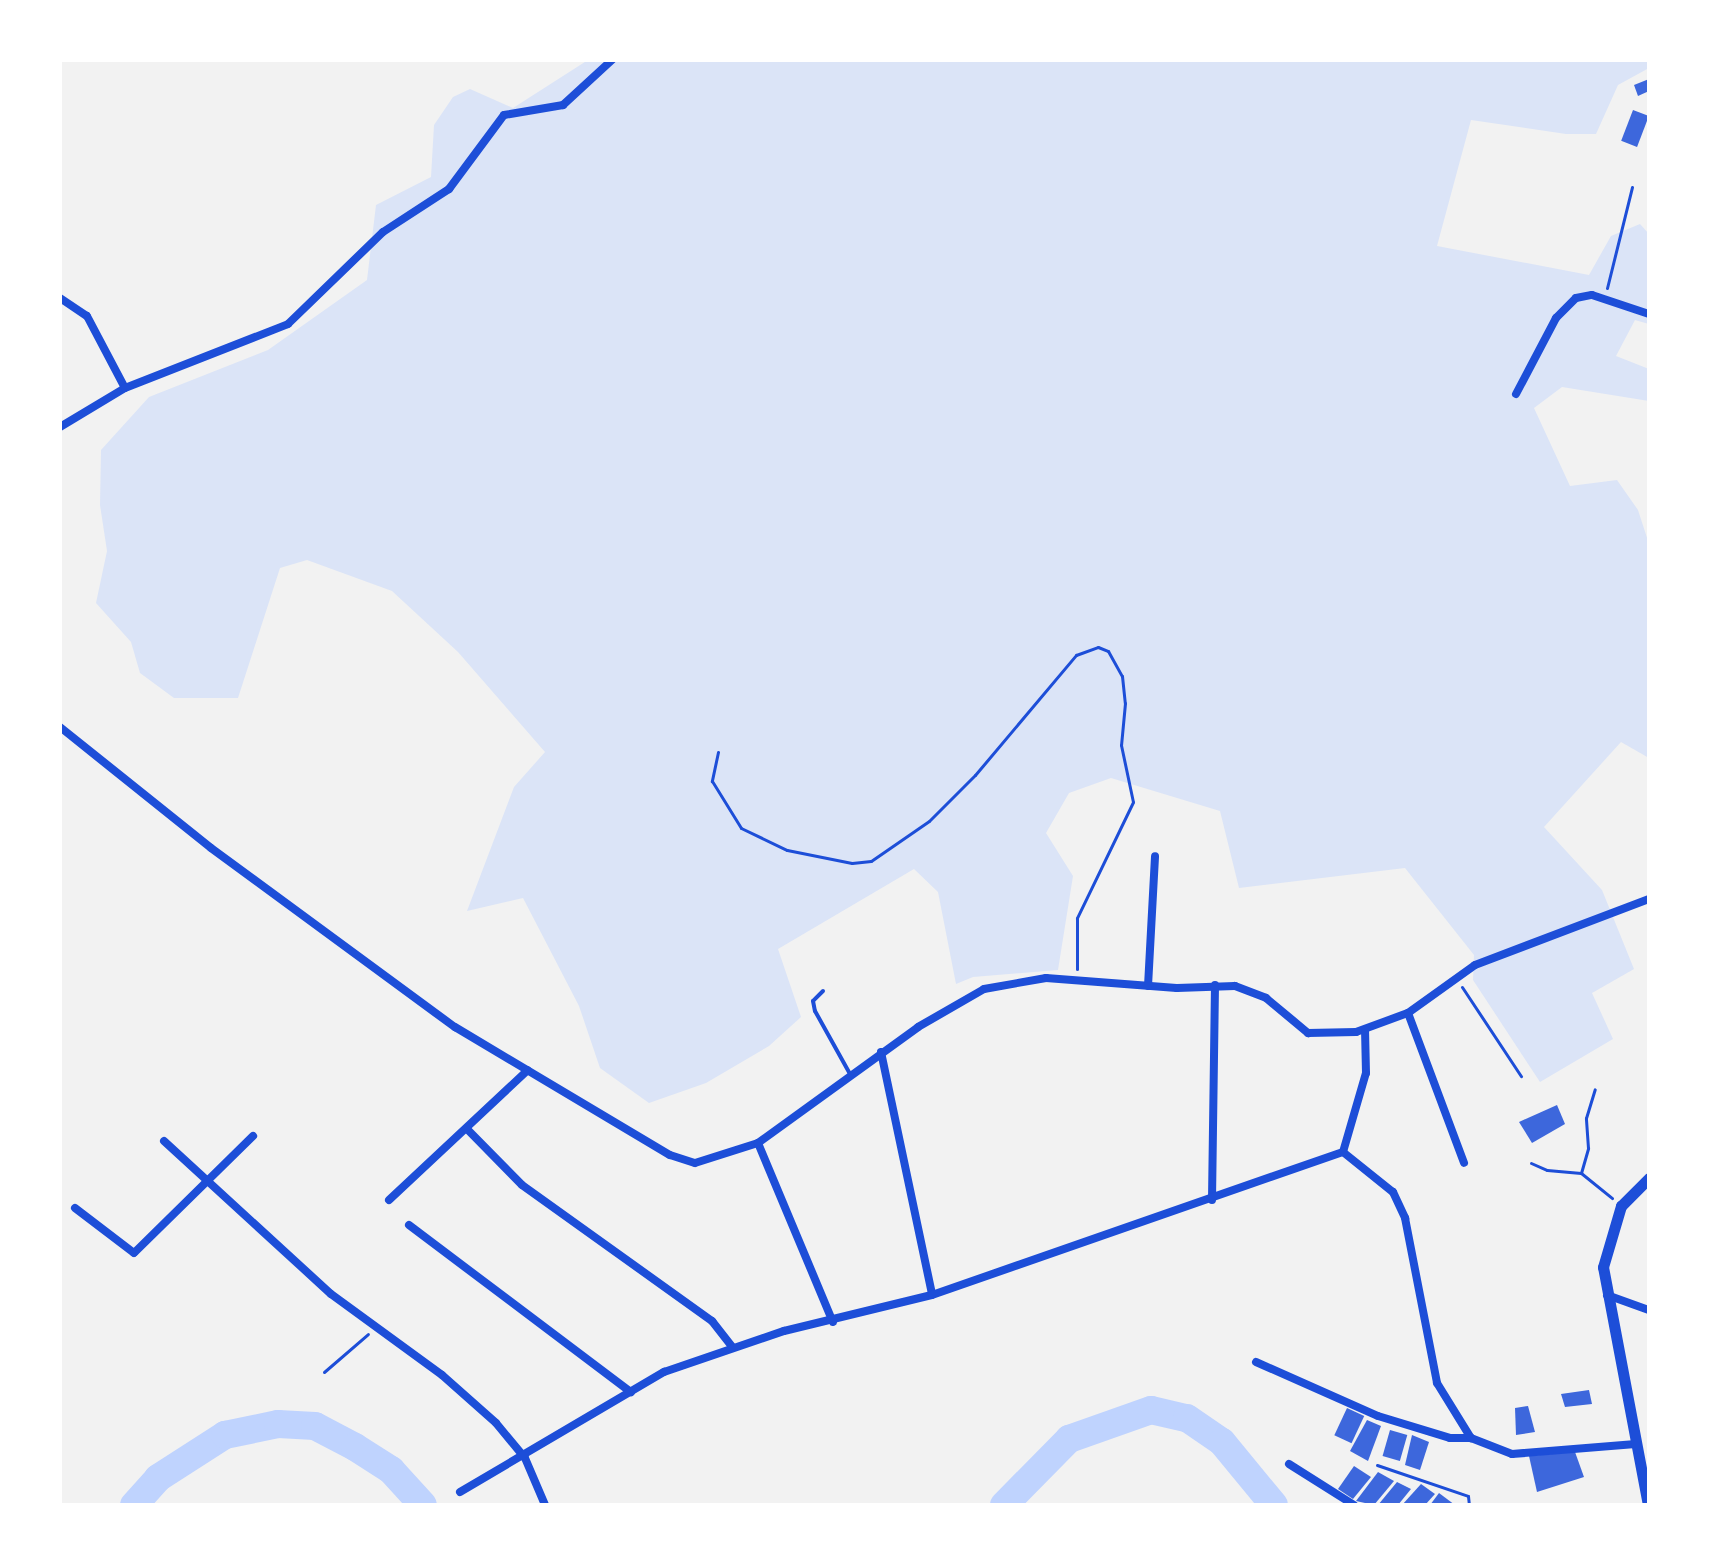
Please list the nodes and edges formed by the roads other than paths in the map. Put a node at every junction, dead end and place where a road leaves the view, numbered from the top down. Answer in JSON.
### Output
{"nodes":[{"id":1,"x":612,"y":60,"type":"edge"},
{"id":2,"x":60,"y":298,"type":"edge"},
{"id":3,"x":1649,"y":314,"type":"edge"},
{"id":4,"x":125,"y":388,"type":"junction"},
{"id":5,"x":1516,"y":394,"type":"dead end"},
{"id":6,"x":60,"y":427,"type":"edge"},
{"id":7,"x":60,"y":727,"type":"edge"},
{"id":8,"x":1155,"y":856,"type":"dead end"},
{"id":9,"x":1649,"y":899,"type":"edge"},
{"id":10,"x":1215,"y":985,"type":"junction"},
{"id":11,"x":1148,"y":986,"type":"junction"},
{"id":12,"x":823,"y":991,"type":"dead end"},
{"id":13,"x":1408,"y":1013,"type":"junction"},
{"id":14,"x":1365,"y":1030,"type":"junction"},
{"id":15,"x":881,"y":1052,"type":"junction"},
{"id":16,"x":528,"y":1070,"type":"junction"},
{"id":17,"x":850,"y":1074,"type":"junction"},
{"id":18,"x":467,"y":1129,"type":"junction"},
{"id":19,"x":253,"y":1136,"type":"dead end"},
{"id":20,"x":164,"y":1141,"type":"dead end"},
{"id":21,"x":758,"y":1143,"type":"junction"},
{"id":22,"x":1343,"y":1152,"type":"junction"},
{"id":23,"x":1464,"y":1163,"type":"dead end"},
{"id":24,"x":1649,"y":1178,"type":"edge"},
{"id":25,"x":208,"y":1182,"type":"junction"},
{"id":26,"x":389,"y":1200,"type":"dead end"},
{"id":27,"x":1212,"y":1200,"type":"junction"},
{"id":28,"x":75,"y":1208,"type":"dead end"},
{"id":29,"x":409,"y":1225,"type":"dead end"},
{"id":30,"x":932,"y":1295,"type":"junction"},
{"id":31,"x":1606,"y":1295,"type":"junction"},
{"id":32,"x":1649,"y":1310,"type":"edge"},
{"id":33,"x":833,"y":1322,"type":"junction"},
{"id":34,"x":732,"y":1347,"type":"junction"},
{"id":35,"x":1256,"y":1362,"type":"dead end"},
{"id":36,"x":631,"y":1392,"type":"junction"},
{"id":37,"x":1471,"y":1438,"type":"junction"},
{"id":38,"x":1636,"y":1444,"type":"junction"},
{"id":39,"x":525,"y":1458,"type":"junction"},
{"id":40,"x":1289,"y":1464,"type":"dead end"},
{"id":41,"x":460,"y":1492,"type":"dead end"},
{"id":42,"x":545,"y":1505,"type":"edge"},
{"id":43,"x":1354,"y":1505,"type":"edge"},
{"id":44,"x":1648,"y":1505,"type":"edge"}],
"edges":[{"from":1,"to":4,"type":"street"},
{"from":2,"to":4,"type":"street"},
{"from":3,"to":5,"type":"street"},
{"from":4,"to":6,"type":"street"},
{"from":7,"to":16,"type":"street"},
{"from":8,"to":11,"type":"street"},
{"from":9,"to":13,"type":"street"},
{"from":10,"to":11,"type":"street"},
{"from":10,"to":14,"type":"street"},
{"from":10,"to":27,"type":"street"},
{"from":11,"to":15,"type":"street"},
{"from":12,"to":17,"type":"lane"},
{"from":13,"to":14,"type":"street"},
{"from":13,"to":23,"type":"street"},
{"from":14,"to":22,"type":"street"},
{"from":15,"to":17,"type":"street"},
{"from":15,"to":30,"type":"street"},
{"from":16,"to":18,"type":"street"},
{"from":16,"to":21,"type":"street"},
{"from":17,"to":21,"type":"street"},
{"from":18,"to":26,"type":"street"},
{"from":18,"to":34,"type":"street"},
{"from":19,"to":25,"type":"street"},
{"from":20,"to":25,"type":"street"},
{"from":21,"to":33,"type":"street"},
{"from":22,"to":27,"type":"street"},
{"from":22,"to":37,"type":"street"},
{"from":24,"to":31,"type":"street"},
{"from":25,"to":28,"type":"street"},
{"from":25,"to":39,"type":"street"},
{"from":27,"to":30,"type":"street"},
{"from":29,"to":36,"type":"street"},
{"from":30,"to":33,"type":"street"},
{"from":31,"to":32,"type":"street"},
{"from":31,"to":38,"type":"street"},
{"from":33,"to":34,"type":"street"},
{"from":34,"to":36,"type":"street"},
{"from":35,"to":37,"type":"street"},
{"from":36,"to":39,"type":"street"},
{"from":37,"to":38,"type":"street"},
{"from":38,"to":44,"type":"street"},
{"from":39,"to":41,"type":"street"},
{"from":39,"to":42,"type":"street"},
{"from":40,"to":43,"type":"street"}]}
